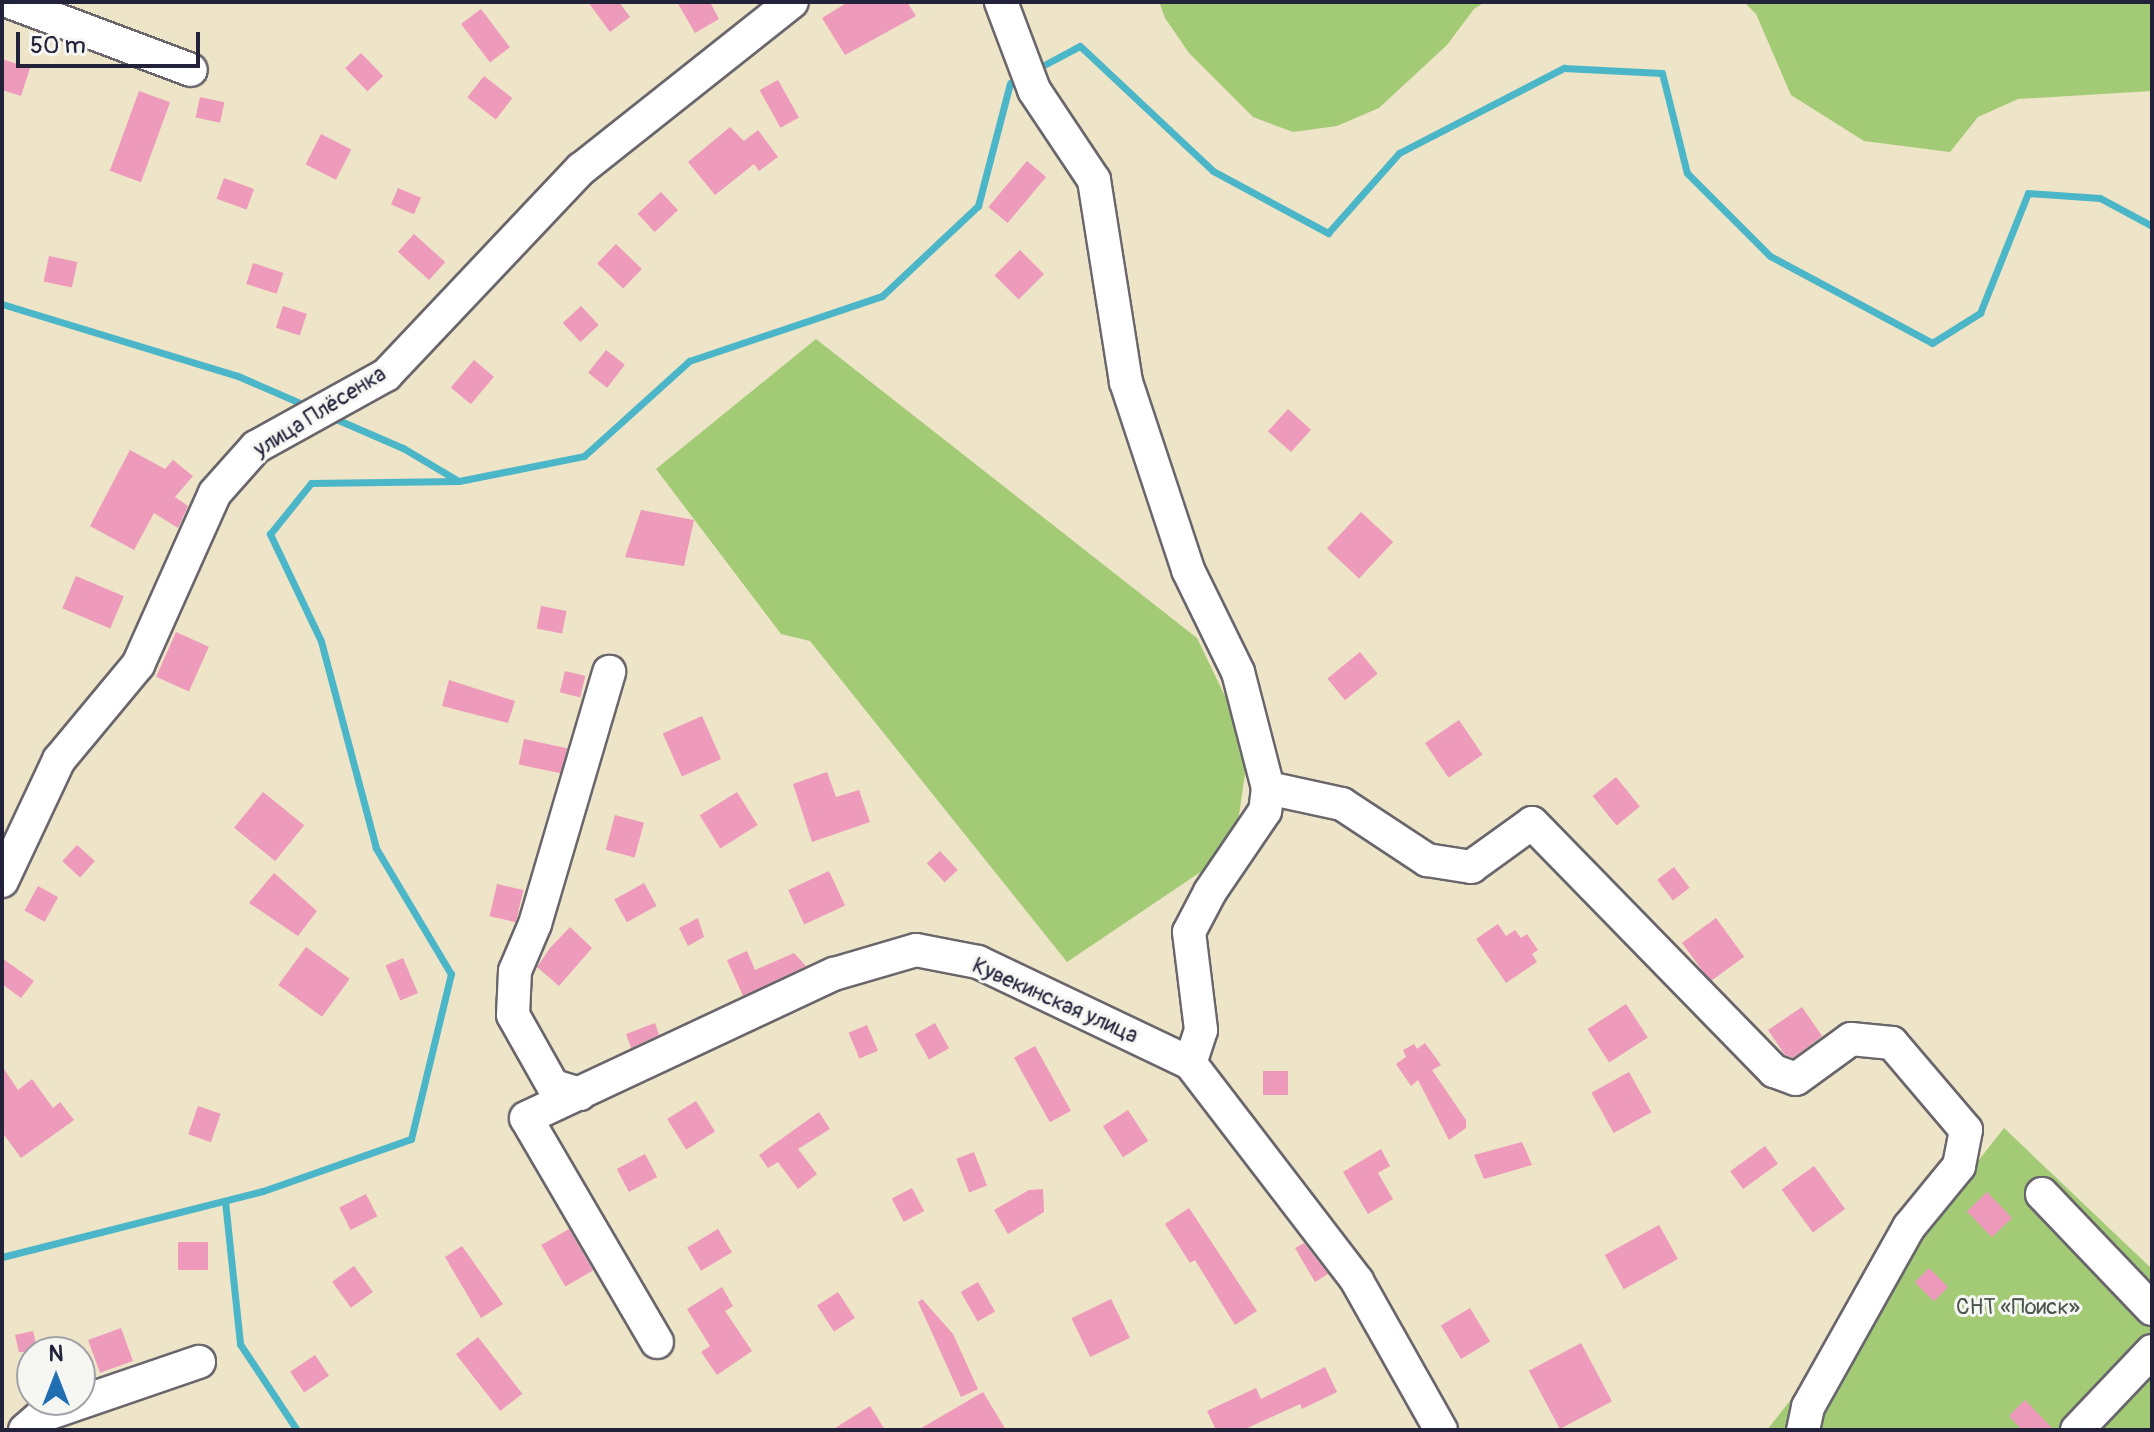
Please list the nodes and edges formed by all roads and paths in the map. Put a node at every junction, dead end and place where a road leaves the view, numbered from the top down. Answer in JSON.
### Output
{"nodes":[{"id":1,"x":10,"y":2,"type":"edge"},
{"id":2,"x":792,"y":2,"type":"edge"},
{"id":3,"x":1001,"y":2,"type":"edge"},
{"id":4,"x":191,"y":70,"type":"dead end"},
{"id":5,"x":609,"y":672,"type":"dead end"},
{"id":6,"x":1268,"y":788,"type":"junction"},
{"id":7,"x":2,"y":881,"type":"edge"},
{"id":8,"x":1190,"y":1063,"type":"junction"},
{"id":9,"x":580,"y":1094,"type":"junction"},
{"id":10,"x":2042,"y":1194,"type":"dead end"},
{"id":11,"x":2152,"y":1309,"type":"edge"},
{"id":12,"x":657,"y":1342,"type":"dead end"},
{"id":13,"x":2152,"y":1351,"type":"edge"},
{"id":14,"x":199,"y":1362,"type":"dead end"},
{"id":15,"x":25,"y":1430,"type":"edge"},
{"id":16,"x":1441,"y":1430,"type":"edge"},
{"id":17,"x":1803,"y":1430,"type":"edge"},
{"id":18,"x":2077,"y":1430,"type":"edge"}],
"edges":[{"from":1,"to":4,"type":"street"},
{"from":2,"to":7,"type":"street","name":"улица Плёсенка"},
{"from":3,"to":6,"type":"street"},
{"from":5,"to":9,"type":"street"},
{"from":6,"to":8,"type":"street"},
{"from":6,"to":17,"type":"street"},
{"from":8,"to":9,"type":"street","name":"Кувекинская улица"},
{"from":8,"to":16,"type":"street","name":"Кувекинская улица"},
{"from":9,"to":12,"type":"street","name":"Кувекинская улица"},
{"from":10,"to":11,"type":"street"},
{"from":13,"to":18,"type":"street"},
{"from":14,"to":15,"type":"street"}]}
